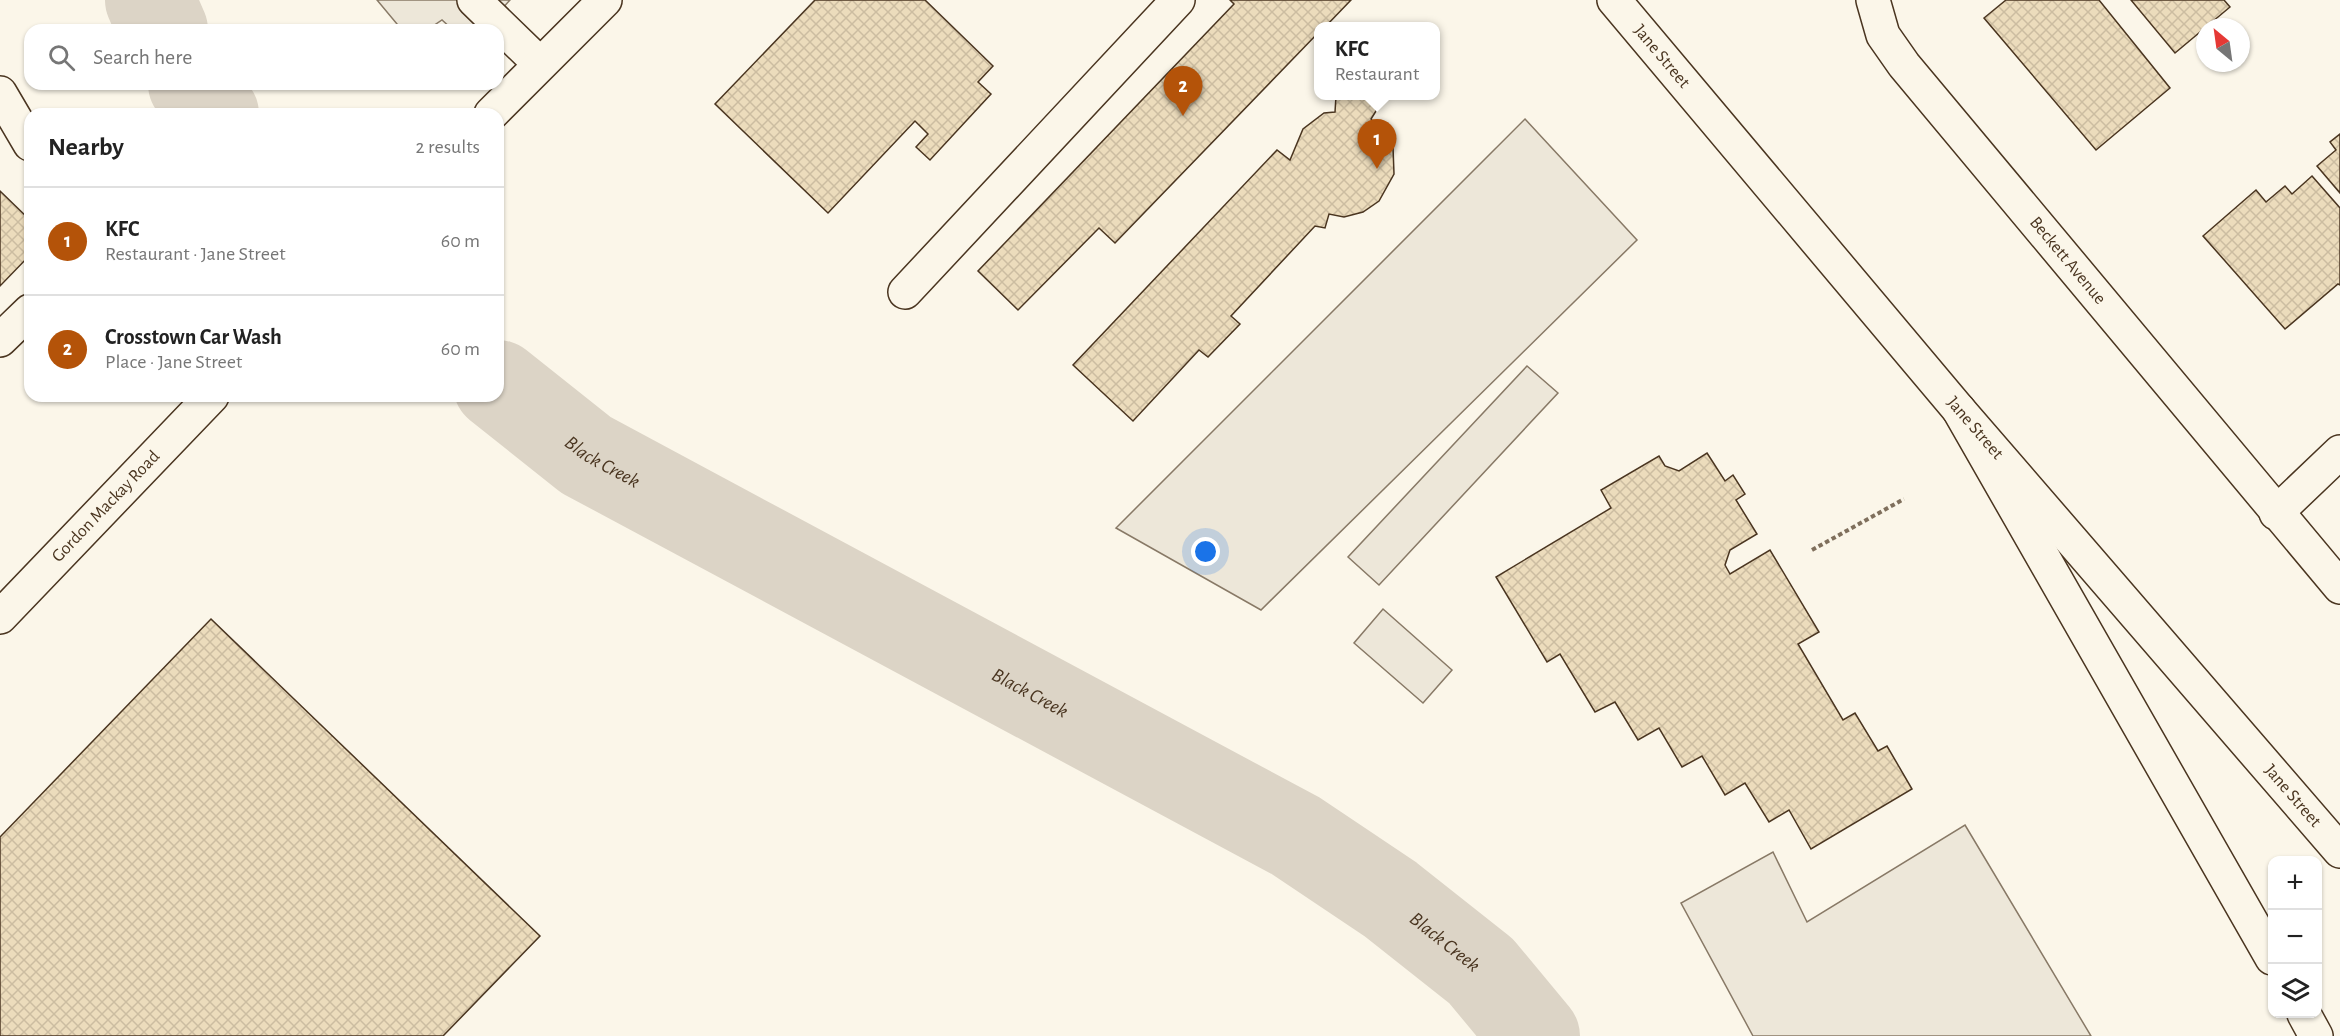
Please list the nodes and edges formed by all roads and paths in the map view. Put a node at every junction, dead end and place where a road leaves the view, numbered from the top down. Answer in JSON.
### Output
{"nodes":[{"id":1,"x":474,"y":0,"type":"edge"},
{"id":2,"x":605,"y":0,"type":"edge"},
{"id":3,"x":1178,"y":0,"type":"edge"},
{"id":4,"x":1614,"y":0,"type":"edge"},
{"id":5,"x":1874,"y":0,"type":"edge"},
{"id":6,"x":499,"y":24,"type":"edge"},
{"id":7,"x":504,"y":29,"type":"edge"},
{"id":8,"x":540,"y":64,"type":"junction"},
{"id":9,"x":0,"y":93,"type":"edge"},
{"id":10,"x":497,"y":108,"type":"edge"},
{"id":11,"x":24,"y":134,"type":"edge"},
{"id":12,"x":905,"y":292,"type":"dead end"},
{"id":13,"x":24,"y":316,"type":"edge"},
{"id":14,"x":0,"y":340,"type":"edge"},
{"id":15,"x":206,"y":402,"type":"edge"},
{"id":16,"x":1959,"y":410,"type":"junction"},
{"id":17,"x":2340,"y":452,"type":"edge"},
{"id":18,"x":1904,"y":499,"type":"dead end"},
{"id":19,"x":2276,"y":513,"type":"junction"},
{"id":20,"x":1812,"y":550,"type":"dead end"},
{"id":21,"x":2340,"y":587,"type":"edge"},
{"id":22,"x":0,"y":616,"type":"edge"},
{"id":23,"x":2340,"y":851,"type":"edge"},
{"id":24,"x":2268,"y":951,"type":"edge"},
{"id":25,"x":2306,"y":1018,"type":"edge"},
{"id":26,"x":2316,"y":1036,"type":"edge"}],
"edges":[{"from":1,"to":6,"type":"main road"},
{"from":2,"to":8,"type":"main road"},
{"from":3,"to":12,"type":"main road"},
{"from":4,"to":16,"type":"main road","name":"Jane Street"},
{"from":5,"to":19,"type":"main road","name":"Beckett Avenue"},
{"from":7,"to":8,"type":"main road"},
{"from":8,"to":10,"type":"main road"},
{"from":9,"to":11,"type":"main road"},
{"from":13,"to":14,"type":"main road"},
{"from":15,"to":22,"type":"main road","name":"Gordon Mackay Road"},
{"from":16,"to":23,"type":"main road","name":"Jane Street"},
{"from":16,"to":24,"type":"main road"},
{"from":17,"to":19,"type":"main road"},
{"from":18,"to":20,"type":"path"},
{"from":19,"to":21,"type":"main road","name":"Beckett Avenue"},
{"from":25,"to":26,"type":"main road"}]}
